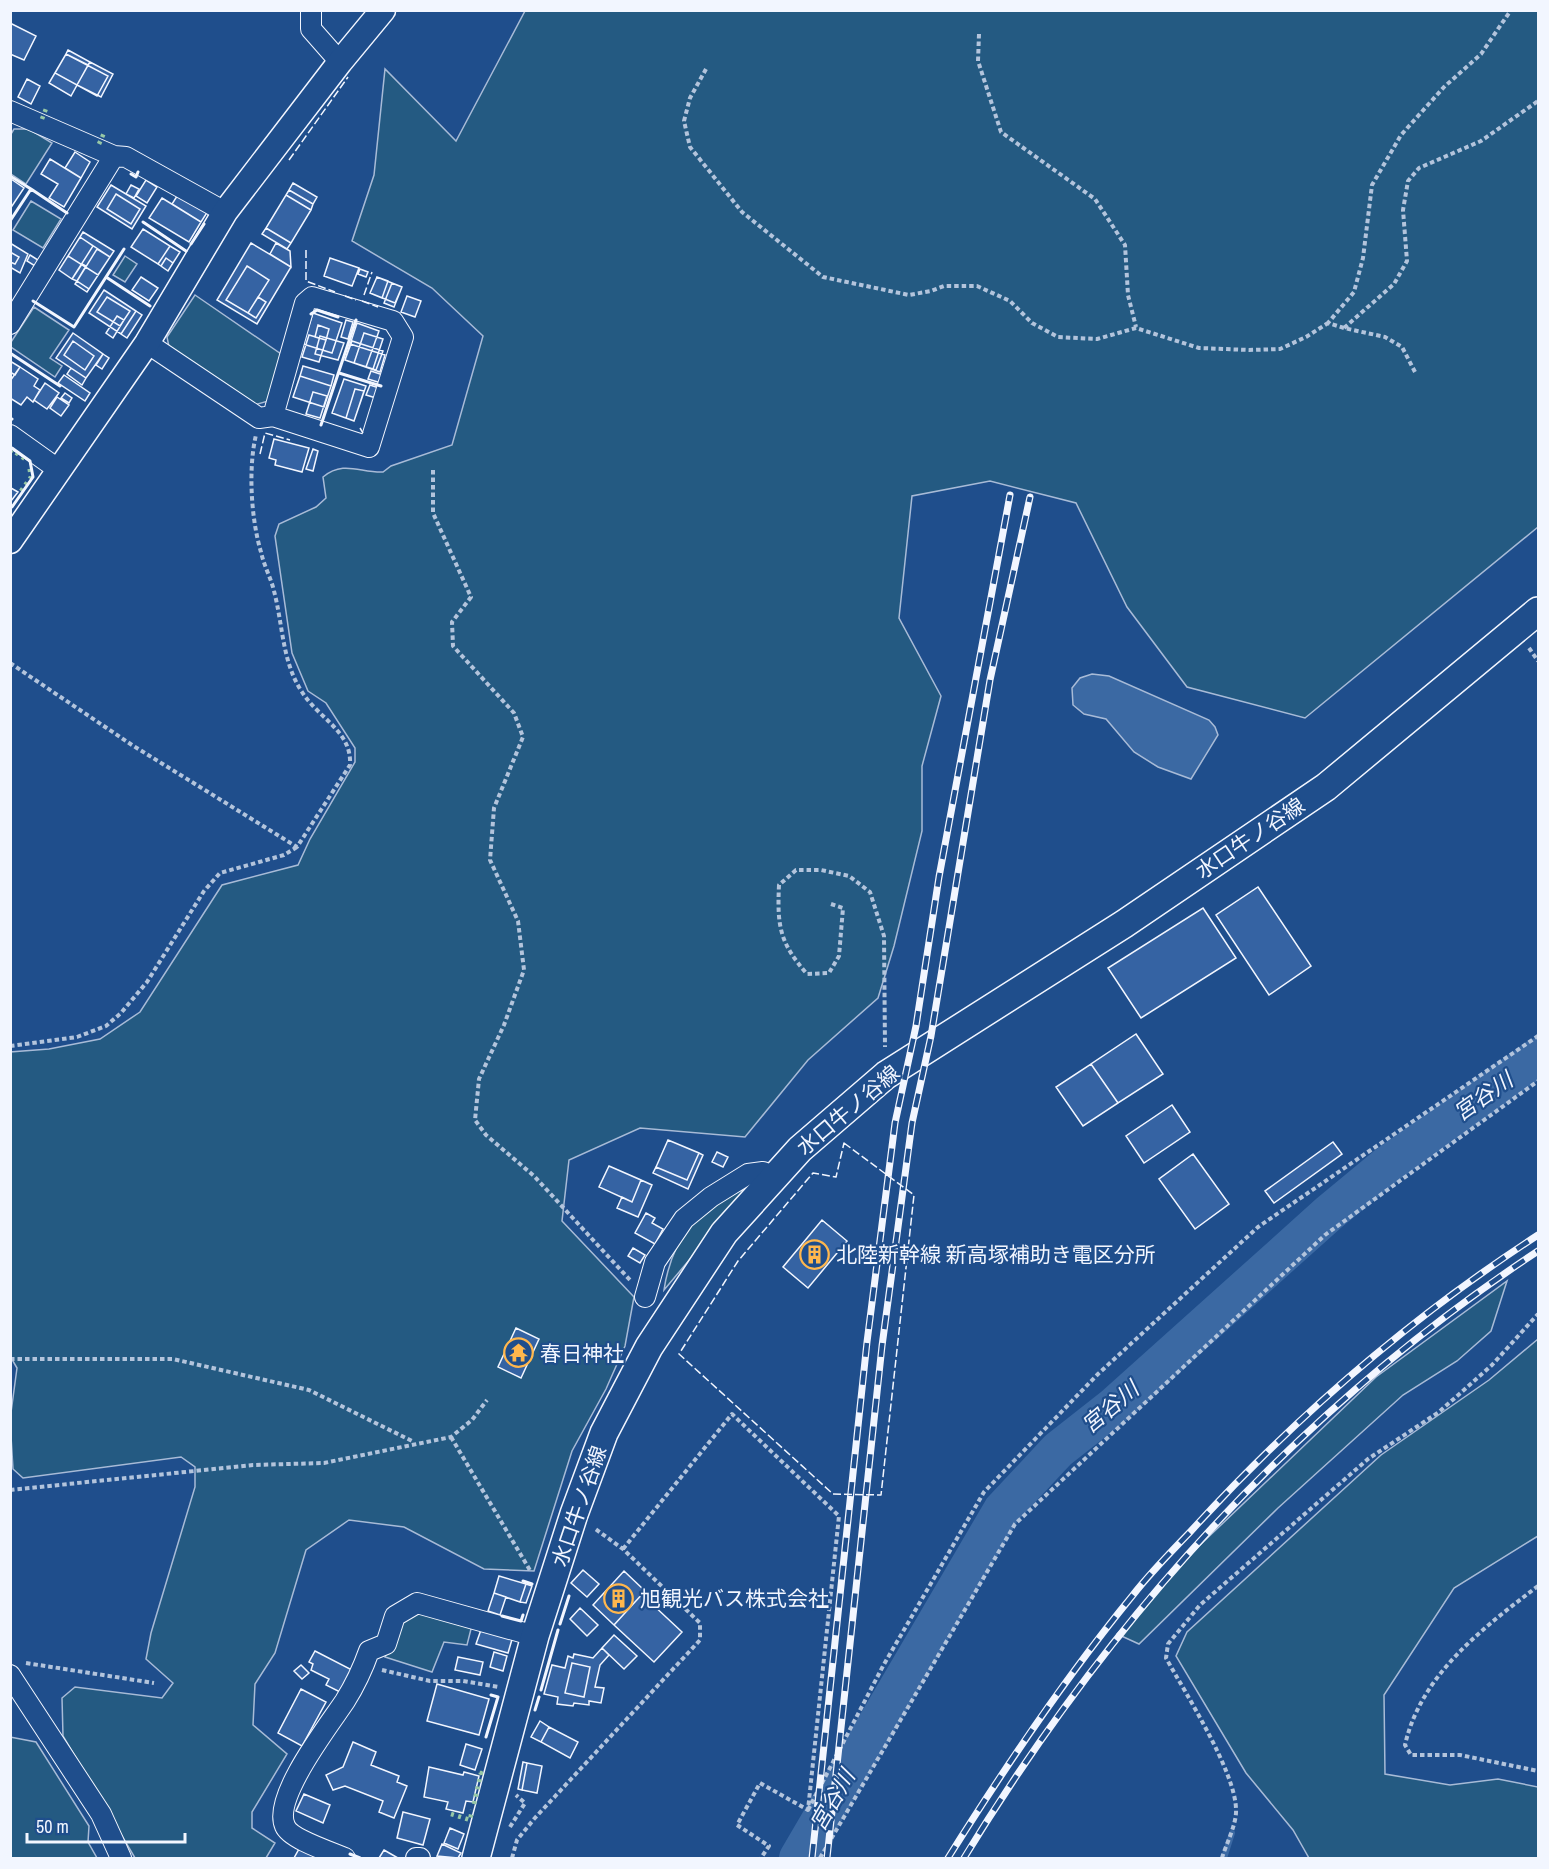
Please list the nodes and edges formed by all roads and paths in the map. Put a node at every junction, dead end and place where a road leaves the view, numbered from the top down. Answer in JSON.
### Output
{"nodes":[{"id":1,"x":311,"y":10,"type":"edge"},
{"id":2,"x":383,"y":10,"type":"edge"},
{"id":3,"x":1511,"y":10,"type":"edge"},
{"id":4,"x":979,"y":34,"type":"dead end"},
{"id":5,"x":340,"y":62,"type":"junction"},
{"id":6,"x":706,"y":69,"type":"dead end"},
{"id":7,"x":1539,"y":101,"type":"edge"},
{"id":8,"x":12,"y":115,"type":"edge"},
{"id":9,"x":114,"y":156,"type":"junction"},
{"id":10,"x":225,"y":212,"type":"junction"},
{"id":11,"x":1328,"y":323,"type":"junction"},
{"id":12,"x":10,"y":324,"type":"edge"},
{"id":13,"x":1136,"y":328,"type":"junction"},
{"id":14,"x":1344,"y":328,"type":"junction"},
{"id":15,"x":147,"y":343,"type":"junction"},
{"id":16,"x":1415,"y":372,"type":"dead end"},
{"id":17,"x":266,"y":417,"type":"junction"},
{"id":18,"x":10,"y":435,"type":"edge"},
{"id":19,"x":59,"y":470,"type":"junction"},
{"id":20,"x":433,"y":470,"type":"dead end"},
{"id":21,"x":10,"y":541,"type":"edge"},
{"id":22,"x":1539,"y":611,"type":"edge"},
{"id":23,"x":10,"y":663,"type":"edge"},
{"id":24,"x":297,"y":847,"type":"junction"},
{"id":25,"x":831,"y":904,"type":"dead end"},
{"id":26,"x":1539,"y":1036,"type":"edge"},
{"id":27,"x":10,"y":1046,"type":"edge"},
{"id":28,"x":886,"y":1075,"type":"junction"},
{"id":29,"x":1539,"y":1081,"type":"edge"},
{"id":30,"x":775,"y":1177,"type":"junction"},
{"id":31,"x":645,"y":1297,"type":"joint"},
{"id":32,"x":1539,"y":1314,"type":"edge"},
{"id":33,"x":10,"y":1359,"type":"edge"},
{"id":34,"x":487,"y":1400,"type":"dead end"},
{"id":35,"x":452,"y":1437,"type":"junction"},
{"id":36,"x":415,"y":1443,"type":"junction"},
{"id":37,"x":10,"y":1490,"type":"edge"},
{"id":38,"x":574,"y":1514,"type":"junction"},
{"id":39,"x":623,"y":1549,"type":"junction"},
{"id":40,"x":1539,"y":1586,"type":"edge"},
{"id":41,"x":547,"y":1598,"type":"junction"},
{"id":42,"x":535,"y":1636,"type":"junction"},
{"id":43,"x":363,"y":1666,"type":"junction"},
{"id":44,"x":16,"y":1669,"type":"edge"},
{"id":45,"x":154,"y":1683,"type":"dead end"},
{"id":46,"x":519,"y":1691,"type":"junction"},
{"id":47,"x":1539,"y":1771,"type":"edge"},
{"id":48,"x":808,"y":1810,"type":"junction"},
{"id":49,"x":121,"y":1858,"type":"edge"},
{"id":50,"x":345,"y":1858,"type":"edge"},
{"id":51,"x":476,"y":1858,"type":"edge"},
{"id":52,"x":512,"y":1858,"type":"edge"},
{"id":53,"x":761,"y":1858,"type":"edge"},
{"id":54,"x":820,"y":1858,"type":"edge"},
{"id":55,"x":1222,"y":1858,"type":"edge"}],
"edges":[{"from":1,"to":5,"type":"street"},
{"from":2,"to":5,"type":"street"},
{"from":3,"to":11,"type":"path"},
{"from":4,"to":13,"type":"path"},
{"from":5,"to":10,"type":"street"},
{"from":6,"to":13,"type":"path"},
{"from":7,"to":14,"type":"path"},
{"from":8,"to":9,"type":"street"},
{"from":9,"to":10,"type":"street"},
{"from":9,"to":12,"type":"street"},
{"from":10,"to":15,"type":"street"},
{"from":11,"to":13,"type":"path"},
{"from":11,"to":14,"type":"path"},
{"from":14,"to":16,"type":"path"},
{"from":15,"to":17,"type":"street"},
{"from":15,"to":19,"type":"street"},
{"from":17,"to":17,"type":"street"},
{"from":17,"to":24,"type":"path"},
{"from":18,"to":19,"type":"street"},
{"from":19,"to":21,"type":"street"},
{"from":20,"to":31,"type":"path"},
{"from":22,"to":28,"type":"main road","name":"水口牛ノ谷線"},
{"from":23,"to":24,"type":"path"},
{"from":24,"to":27,"type":"path"},
{"from":25,"to":28,"type":"path"},
{"from":26,"to":48,"type":"path"},
{"from":28,"to":30,"type":"main road","name":"水口牛ノ谷線"},
{"from":29,"to":54,"type":"path"},
{"from":30,"to":31,"type":"street"},
{"from":30,"to":38,"type":"main road","name":"水口牛ノ谷線"},
{"from":32,"to":55,"type":"path"},
{"from":33,"to":36,"type":"path"},
{"from":34,"to":35,"type":"path"},
{"from":35,"to":36,"type":"path"},
{"from":35,"to":41,"type":"path"},
{"from":36,"to":37,"type":"path"},
{"from":38,"to":39,"type":"path"},
{"from":38,"to":41,"type":"main road","name":"水口牛ノ谷線"},
{"from":39,"to":48,"type":"path"},
{"from":39,"to":52,"type":"path"},
{"from":40,"to":47,"type":"path"},
{"from":41,"to":42,"type":"main road","name":"水口牛ノ谷線"},
{"from":42,"to":43,"type":"street"},
{"from":42,"to":46,"type":"main road","name":"水口牛ノ谷線"},
{"from":43,"to":46,"type":"path"},
{"from":43,"to":50,"type":"street"},
{"from":44,"to":45,"type":"path"},
{"from":44,"to":49,"type":"street"},
{"from":46,"to":51,"type":"main road","name":"水口牛ノ谷線"},
{"from":48,"to":53,"type":"path"}]}
